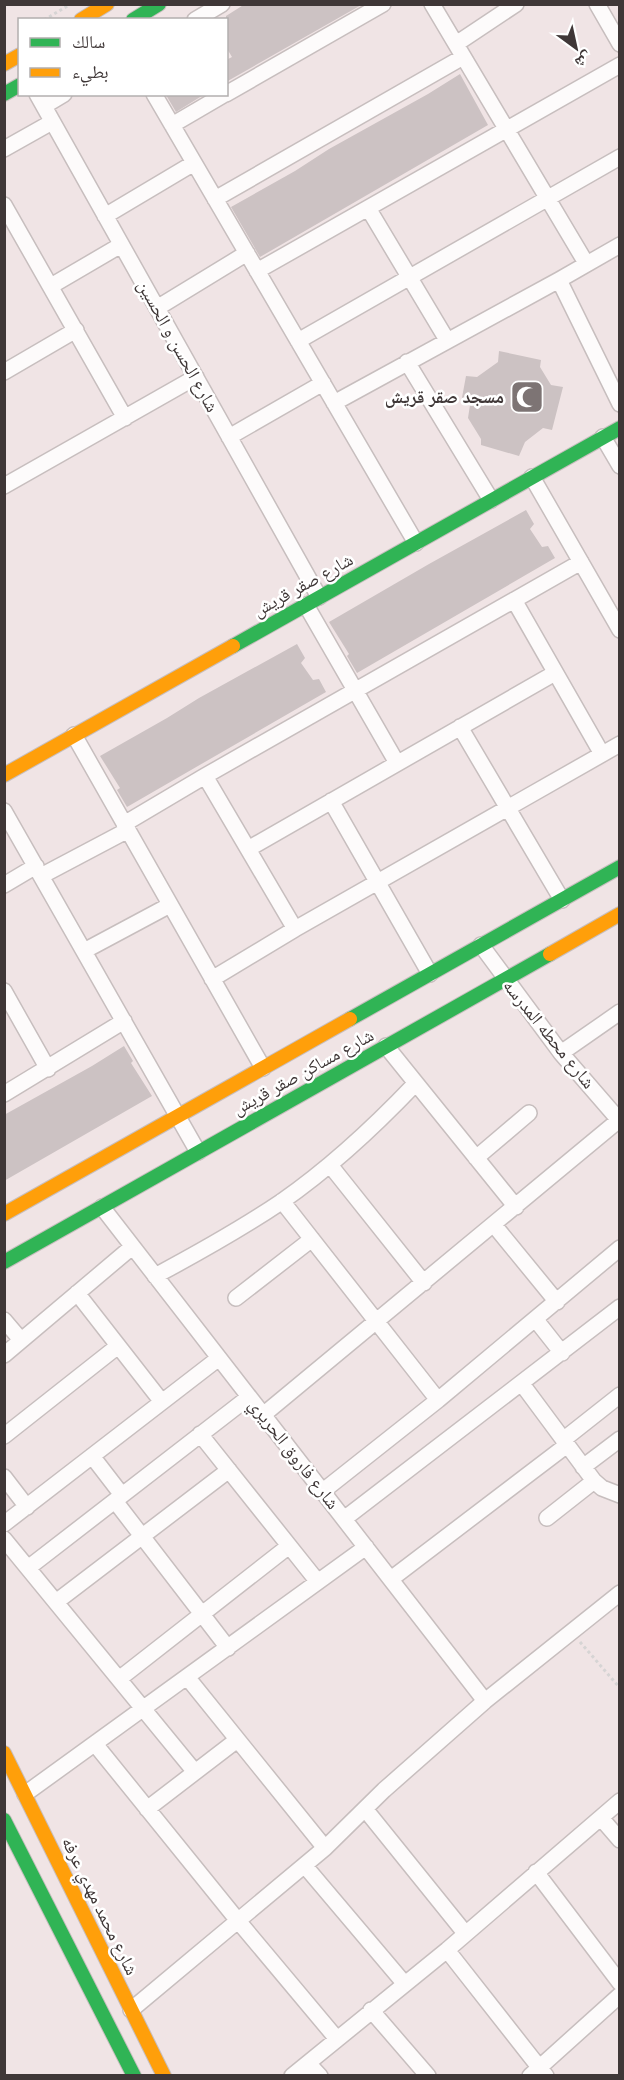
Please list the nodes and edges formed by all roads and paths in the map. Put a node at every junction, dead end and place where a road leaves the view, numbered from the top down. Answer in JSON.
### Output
{"nodes":[{"id":1,"x":70,"y":4,"type":"edge"},
{"id":2,"x":107,"y":4,"type":"edge"},
{"id":3,"x":159,"y":4,"type":"edge"},
{"id":4,"x":222,"y":4,"type":"edge"},
{"id":5,"x":383,"y":4,"type":"edge"},
{"id":6,"x":432,"y":4,"type":"edge"},
{"id":7,"x":516,"y":4,"type":"edge"},
{"id":8,"x":597,"y":4,"type":"edge"},
{"id":9,"x":48,"y":18,"type":"edge"},
{"id":10,"x":84,"y":18,"type":"edge"},
{"id":11,"x":136,"y":18,"type":"edge"},
{"id":12,"x":198,"y":18,"type":"edge"},
{"id":13,"x":620,"y":44,"type":"edge"},
{"id":14,"x":460,"y":50,"type":"junction"},
{"id":15,"x":18,"y":56,"type":"edge"},
{"id":16,"x":4,"y":64,"type":"edge"},
{"id":17,"x":620,"y":65,"type":"edge"},
{"id":18,"x":18,"y":86,"type":"edge"},
{"id":19,"x":228,"y":93,"type":"edge"},
{"id":20,"x":4,"y":94,"type":"edge"},
{"id":21,"x":56,"y":96,"type":"edge"},
{"id":22,"x":155,"y":96,"type":"edge"},
{"id":23,"x":223,"y":96,"type":"edge"},
{"id":24,"x":40,"y":100,"type":"edge"},
{"id":25,"x":52,"y":122,"type":"junction"},
{"id":26,"x":172,"y":125,"type":"junction"},
{"id":27,"x":507,"y":130,"type":"junction"},
{"id":28,"x":4,"y":149,"type":"edge"},
{"id":29,"x":620,"y":157,"type":"edge"},
{"id":30,"x":194,"y":163,"type":"junction"},
{"id":31,"x":215,"y":198,"type":"junction"},
{"id":32,"x":547,"y":198,"type":"junction"},
{"id":33,"x":368,"y":208,"type":"junction"},
{"id":34,"x":7,"y":213,"type":"edge"},
{"id":35,"x":105,"y":216,"type":"junction"},
{"id":36,"x":121,"y":245,"type":"junction"},
{"id":37,"x":620,"y":245,"type":"edge"},
{"id":38,"x":247,"y":253,"type":"junction"},
{"id":39,"x":586,"y":263,"type":"junction"},
{"id":40,"x":257,"y":271,"type":"junction"},
{"id":41,"x":409,"y":277,"type":"junction"},
{"id":42,"x":559,"y":280,"type":"junction"},
{"id":43,"x":51,"y":286,"type":"junction"},
{"id":44,"x":157,"y":308,"type":"junction"},
{"id":45,"x":76,"y":330,"type":"junction"},
{"id":46,"x":447,"y":340,"type":"junction"},
{"id":47,"x":298,"y":341,"type":"junction"},
{"id":48,"x":407,"y":362,"type":"junction"},
{"id":49,"x":4,"y":372,"type":"edge"},
{"id":50,"x":196,"y":378,"type":"junction"},
{"id":51,"x":323,"y":383,"type":"junction"},
{"id":52,"x":334,"y":403,"type":"junction"},
{"id":53,"x":620,"y":404,"type":"edge"},
{"id":54,"x":125,"y":418,"type":"junction"},
{"id":55,"x":620,"y":428,"type":"edge"},
{"id":56,"x":229,"y":437,"type":"junction"},
{"id":57,"x":603,"y":437,"type":"junction"},
{"id":58,"x":620,"y":466,"type":"edge"},
{"id":59,"x":532,"y":477,"type":"junction"},
{"id":60,"x":4,"y":486,"type":"edge"},
{"id":61,"x":491,"y":500,"type":"junction"},
{"id":62,"x":416,"y":543,"type":"junction"},
{"id":63,"x":581,"y":562,"type":"junction"},
{"id":64,"x":514,"y":600,"type":"junction"},
{"id":65,"x":313,"y":601,"type":"junction"},
{"id":66,"x":620,"y":630,"type":"edge"},
{"id":67,"x":555,"y":673,"type":"junction"},
{"id":68,"x":355,"y":691,"type":"junction"},
{"id":69,"x":460,"y":727,"type":"junction"},
{"id":70,"x":74,"y":735,"type":"junction"},
{"id":71,"x":620,"y":744,"type":"edge"},
{"id":72,"x":602,"y":754,"type":"junction"},
{"id":73,"x":397,"y":763,"type":"junction"},
{"id":74,"x":4,"y":775,"type":"edge"},
{"id":75,"x":205,"y":776,"type":"junction"},
{"id":76,"x":331,"y":801,"type":"junction"},
{"id":77,"x":508,"y":808,"type":"junction"},
{"id":78,"x":4,"y":810,"type":"edge"},
{"id":79,"x":126,"y":827,"type":"junction"},
{"id":80,"x":248,"y":849,"type":"junction"},
{"id":81,"x":620,"y":867,"type":"edge"},
{"id":82,"x":39,"y":871,"type":"junction"},
{"id":83,"x":378,"y":882,"type":"junction"},
{"id":84,"x":4,"y":885,"type":"edge"},
{"id":85,"x":562,"y":900,"type":"junction"},
{"id":86,"x":170,"y":905,"type":"junction"},
{"id":87,"x":620,"y":914,"type":"edge"},
{"id":88,"x":295,"y":929,"type":"junction"},
{"id":89,"x":481,"y":945,"type":"junction"},
{"id":90,"x":84,"y":951,"type":"junction"},
{"id":91,"x":430,"y":974,"type":"junction"},
{"id":92,"x":212,"y":979,"type":"junction"},
{"id":93,"x":505,"y":979,"type":"junction"},
{"id":94,"x":7,"y":1001,"type":"edge"},
{"id":95,"x":620,"y":1012,"type":"edge"},
{"id":96,"x":124,"y":1022,"type":"junction"},
{"id":97,"x":386,"y":1046,"type":"junction"},
{"id":98,"x":561,"y":1053,"type":"junction"},
{"id":99,"x":263,"y":1068,"type":"junction"},
{"id":100,"x":48,"y":1069,"type":"junction"},
{"id":101,"x":415,"y":1084,"type":"junction"},
{"id":102,"x":4,"y":1094,"type":"edge"},
{"id":103,"x":530,"y":1113,"type":"dead end"},
{"id":104,"x":177,"y":1116,"type":"junction"},
{"id":105,"x":620,"y":1120,"type":"edge"},
{"id":106,"x":198,"y":1152,"type":"junction"},
{"id":107,"x":476,"y":1158,"type":"junction"},
{"id":108,"x":330,"y":1165,"type":"junction"},
{"id":109,"x":282,"y":1201,"type":"junction"},
{"id":110,"x":102,"y":1207,"type":"junction"},
{"id":111,"x":516,"y":1207,"type":"junction"},
{"id":112,"x":4,"y":1214,"type":"edge"},
{"id":113,"x":494,"y":1225,"type":"junction"},
{"id":114,"x":312,"y":1239,"type":"junction"},
{"id":115,"x":132,"y":1247,"type":"junction"},
{"id":116,"x":620,"y":1248,"type":"edge"},
{"id":117,"x":4,"y":1262,"type":"edge"},
{"id":118,"x":155,"y":1276,"type":"junction"},
{"id":119,"x":424,"y":1283,"type":"junction"},
{"id":120,"x":77,"y":1293,"type":"junction"},
{"id":121,"x":236,"y":1298,"type":"dead end"},
{"id":122,"x":556,"y":1302,"type":"junction"},
{"id":123,"x":620,"y":1307,"type":"edge"},
{"id":124,"x":4,"y":1320,"type":"edge"},
{"id":125,"x":536,"y":1320,"type":"junction"},
{"id":126,"x":377,"y":1322,"type":"junction"},
{"id":127,"x":21,"y":1340,"type":"junction"},
{"id":128,"x":118,"y":1346,"type":"junction"},
{"id":129,"x":562,"y":1353,"type":"junction"},
{"id":130,"x":4,"y":1354,"type":"edge"},
{"id":131,"x":219,"y":1358,"type":"junction"},
{"id":132,"x":522,"y":1384,"type":"junction"},
{"id":133,"x":620,"y":1395,"type":"edge"},
{"id":134,"x":249,"y":1397,"type":"junction"},
{"id":135,"x":438,"y":1400,"type":"junction"},
{"id":136,"x":162,"y":1402,"type":"junction"},
{"id":137,"x":263,"y":1415,"type":"junction"},
{"id":138,"x":200,"y":1434,"type":"junction"},
{"id":139,"x":4,"y":1436,"type":"edge"},
{"id":140,"x":620,"y":1439,"type":"edge"},
{"id":141,"x":565,"y":1442,"type":"junction"},
{"id":142,"x":92,"y":1456,"type":"junction"},
{"id":143,"x":583,"y":1467,"type":"junction"},
{"id":144,"x":229,"y":1470,"type":"junction"},
{"id":145,"x":4,"y":1477,"type":"edge"},
{"id":146,"x":594,"y":1481,"type":"junction"},
{"id":147,"x":322,"y":1491,"type":"junction"},
{"id":148,"x":620,"y":1495,"type":"edge"},
{"id":149,"x":119,"y":1498,"type":"junction"},
{"id":150,"x":27,"y":1507,"type":"junction"},
{"id":151,"x":547,"y":1518,"type":"dead end"},
{"id":152,"x":344,"y":1519,"type":"junction"},
{"id":153,"x":4,"y":1524,"type":"edge"},
{"id":154,"x":142,"y":1536,"type":"junction"},
{"id":155,"x":4,"y":1539,"type":"edge"},
{"id":156,"x":289,"y":1546,"type":"junction"},
{"id":157,"x":366,"y":1547,"type":"junction"},
{"id":158,"x":28,"y":1568,"type":"junction"},
{"id":159,"x":391,"y":1579,"type":"junction"},
{"id":160,"x":318,"y":1582,"type":"junction"},
{"id":161,"x":620,"y":1593,"type":"edge"},
{"id":162,"x":56,"y":1602,"type":"junction"},
{"id":163,"x":202,"y":1614,"type":"junction"},
{"id":164,"x":571,"y":1632,"type":"junction"},
{"id":165,"x":228,"y":1648,"type":"junction"},
{"id":166,"x":187,"y":1677,"type":"junction"},
{"id":167,"x":119,"y":1679,"type":"junction"},
{"id":168,"x":620,"y":1688,"type":"edge"},
{"id":169,"x":485,"y":1701,"type":"junction"},
{"id":170,"x":144,"y":1709,"type":"junction"},
{"id":171,"x":237,"y":1740,"type":"junction"},
{"id":172,"x":95,"y":1744,"type":"junction"},
{"id":173,"x":4,"y":1753,"type":"edge"},
{"id":174,"x":195,"y":1772,"type":"junction"},
{"id":175,"x":25,"y":1794,"type":"junction"},
{"id":176,"x":620,"y":1802,"type":"edge"},
{"id":177,"x":147,"y":1809,"type":"junction"},
{"id":178,"x":364,"y":1809,"type":"junction"},
{"id":179,"x":601,"y":1818,"type":"junction"},
{"id":180,"x":4,"y":1820,"type":"edge"},
{"id":181,"x":620,"y":1840,"type":"edge"},
{"id":182,"x":326,"y":1848,"type":"junction"},
{"id":183,"x":305,"y":1866,"type":"junction"},
{"id":184,"x":537,"y":1872,"type":"junction"},
{"id":185,"x":239,"y":1922,"type":"junction"},
{"id":186,"x":465,"y":1933,"type":"junction"},
{"id":187,"x":447,"y":1950,"type":"junction"},
{"id":188,"x":404,"y":1983,"type":"junction"},
{"id":189,"x":620,"y":1983,"type":"edge"},
{"id":190,"x":620,"y":1995,"type":"edge"},
{"id":191,"x":131,"y":2010,"type":"junction"},
{"id":192,"x":371,"y":2010,"type":"junction"},
{"id":193,"x":337,"y":2039,"type":"junction"},
{"id":194,"x":309,"y":2063,"type":"junction"},
{"id":195,"x":539,"y":2073,"type":"edge"},
{"id":196,"x":134,"y":2076,"type":"edge"},
{"id":197,"x":164,"y":2076,"type":"edge"},
{"id":198,"x":292,"y":2076,"type":"edge"},
{"id":199,"x":320,"y":2076,"type":"edge"},
{"id":200,"x":428,"y":2076,"type":"edge"}],
"edges":[{"from":1,"to":9,"type":"path"},
{"from":2,"to":10,"type":"street"},
{"from":3,"to":11,"type":"street"},
{"from":4,"to":12,"type":"street"},
{"from":5,"to":19,"type":"street"},
{"from":6,"to":14,"type":"street"},
{"from":7,"to":14,"type":"street"},
{"from":8,"to":13,"type":"street"},
{"from":14,"to":27,"type":"street"},
{"from":14,"to":31,"type":"street"},
{"from":15,"to":16,"type":"street"},
{"from":17,"to":27,"type":"street"},
{"from":18,"to":20,"type":"street"},
{"from":21,"to":24,"type":"street"},
{"from":22,"to":26,"type":"street"},
{"from":23,"to":26,"type":"street"},
{"from":24,"to":25,"type":"street","name":"شارع الحسن و الحسين"},
{"from":25,"to":28,"type":"street"},
{"from":25,"to":35,"type":"street","name":"شارع الحسن و الحسين"},
{"from":26,"to":30,"type":"street"},
{"from":27,"to":32,"type":"street"},
{"from":27,"to":33,"type":"street"},
{"from":29,"to":32,"type":"street"},
{"from":30,"to":31,"type":"street"},
{"from":30,"to":35,"type":"street"},
{"from":31,"to":38,"type":"street"},
{"from":32,"to":39,"type":"street"},
{"from":32,"to":41,"type":"street"},
{"from":33,"to":40,"type":"street"},
{"from":33,"to":41,"type":"street"},
{"from":34,"to":43,"type":"street"},
{"from":35,"to":36,"type":"street","name":"شارع الحسن و الحسين"},
{"from":36,"to":43,"type":"street"},
{"from":36,"to":44,"type":"street","name":"شارع الحسن و الحسين"},
{"from":37,"to":39,"type":"street"},
{"from":38,"to":40,"type":"street"},
{"from":38,"to":44,"type":"street"},
{"from":39,"to":42,"type":"street"},
{"from":40,"to":47,"type":"street"},
{"from":41,"to":46,"type":"street"},
{"from":41,"to":47,"type":"street"},
{"from":42,"to":46,"type":"street"},
{"from":42,"to":53,"type":"street"},
{"from":43,"to":45,"type":"street"},
{"from":44,"to":50,"type":"street","name":"شارع الحسن و الحسين"},
{"from":45,"to":49,"type":"street"},
{"from":45,"to":54,"type":"street"},
{"from":46,"to":48,"type":"street"},
{"from":47,"to":51,"type":"street"},
{"from":48,"to":52,"type":"street"},
{"from":48,"to":61,"type":"street"},
{"from":50,"to":54,"type":"street"},
{"from":50,"to":56,"type":"street","name":"شارع الحسن و الحسين"},
{"from":51,"to":52,"type":"street"},
{"from":51,"to":56,"type":"street"},
{"from":52,"to":62,"type":"street"},
{"from":54,"to":60,"type":"street"},
{"from":55,"to":57,"type":"street","name":"شارع صقر قريش"},
{"from":56,"to":65,"type":"street","name":"شارع الحسن و الحسين"},
{"from":57,"to":58,"type":"street"},
{"from":57,"to":59,"type":"street","name":"شارع صقر قريش"},
{"from":59,"to":61,"type":"street","name":"شارع صقر قريش"},
{"from":59,"to":63,"type":"street"},
{"from":61,"to":62,"type":"street","name":"شارع صقر قريش"},
{"from":62,"to":65,"type":"street","name":"شارع صقر قريش"},
{"from":63,"to":64,"type":"street"},
{"from":63,"to":66,"type":"street"},
{"from":64,"to":67,"type":"street"},
{"from":64,"to":68,"type":"street"},
{"from":65,"to":68,"type":"street","name":"شارع الحسن و الحسين"},
{"from":65,"to":70,"type":"street","name":"شارع صقر قريش"},
{"from":67,"to":69,"type":"street"},
{"from":67,"to":72,"type":"street"},
{"from":68,"to":73,"type":"street","name":"شارع الحسن و الحسين"},
{"from":68,"to":75,"type":"street"},
{"from":69,"to":73,"type":"street"},
{"from":69,"to":77,"type":"street"},
{"from":70,"to":74,"type":"street","name":"شارع صقر قريش"},
{"from":70,"to":79,"type":"street"},
{"from":71,"to":72,"type":"street"},
{"from":72,"to":77,"type":"street"},
{"from":73,"to":76,"type":"street"},
{"from":75,"to":79,"type":"street"},
{"from":75,"to":80,"type":"street"},
{"from":76,"to":80,"type":"street"},
{"from":76,"to":83,"type":"street"},
{"from":77,"to":83,"type":"street"},
{"from":77,"to":85,"type":"street"},
{"from":78,"to":82,"type":"street"},
{"from":79,"to":82,"type":"street"},
{"from":79,"to":86,"type":"street"},
{"from":80,"to":88,"type":"street"},
{"from":81,"to":85,"type":"street","name":"شارع مساكن صقر قريش"},
{"from":82,"to":84,"type":"street"},
{"from":82,"to":90,"type":"street"},
{"from":83,"to":88,"type":"street"},
{"from":83,"to":91,"type":"street"},
{"from":85,"to":89,"type":"street","name":"شارع مساكن صقر قريش"},
{"from":86,"to":90,"type":"street"},
{"from":86,"to":92,"type":"street"},
{"from":87,"to":93,"type":"street","name":"شارع مساكن صقر قريش"},
{"from":88,"to":92,"type":"street"},
{"from":89,"to":91,"type":"street","name":"شارع مساكن صقر قريش"},
{"from":89,"to":93,"type":"street","name":"شارع محطه المدرسه"},
{"from":90,"to":96,"type":"street"},
{"from":91,"to":99,"type":"street","name":"شارع مساكن صقر قريش"},
{"from":92,"to":99,"type":"street"},
{"from":93,"to":97,"type":"street","name":"شارع مساكن صقر قريش"},
{"from":93,"to":98,"type":"street","name":"شارع محطه المدرسه"},
{"from":94,"to":100,"type":"street"},
{"from":95,"to":98,"type":"street"},
{"from":96,"to":100,"type":"street"},
{"from":96,"to":104,"type":"street"},
{"from":97,"to":101,"type":"street"},
{"from":97,"to":106,"type":"street","name":"شارع مساكن صقر قريش"},
{"from":98,"to":105,"type":"street","name":"شارع محطه المدرسه"},
{"from":99,"to":104,"type":"street","name":"شارع مساكن صقر قريش"},
{"from":100,"to":102,"type":"street"},
{"from":101,"to":107,"type":"street"},
{"from":101,"to":108,"type":"street"},
{"from":103,"to":107,"type":"street"},
{"from":104,"to":106,"type":"street"},
{"from":104,"to":112,"type":"street","name":"شارع مساكن صقر قريش"},
{"from":105,"to":111,"type":"street"},
{"from":106,"to":110,"type":"street","name":"شارع مساكن صقر قريش"},
{"from":107,"to":111,"type":"street"},
{"from":108,"to":109,"type":"street"},
{"from":108,"to":119,"type":"street"},
{"from":109,"to":114,"type":"street"},
{"from":109,"to":118,"type":"street"},
{"from":110,"to":115,"type":"street","name":"شارع فاروق الحريري"},
{"from":110,"to":117,"type":"street","name":"شارع مساكن صقر قريش"},
{"from":111,"to":113,"type":"street"},
{"from":113,"to":119,"type":"street"},
{"from":113,"to":122,"type":"street"},
{"from":114,"to":121,"type":"street"},
{"from":114,"to":126,"type":"street"},
{"from":115,"to":118,"type":"street","name":"شارع فاروق الحريري"},
{"from":115,"to":120,"type":"street"},
{"from":116,"to":122,"type":"street"},
{"from":118,"to":131,"type":"street","name":"شارع فاروق الحريري"},
{"from":119,"to":126,"type":"street"},
{"from":120,"to":127,"type":"street"},
{"from":120,"to":128,"type":"street"},
{"from":122,"to":125,"type":"street"},
{"from":123,"to":129,"type":"street"},
{"from":124,"to":127,"type":"street"},
{"from":125,"to":129,"type":"street"},
{"from":125,"to":135,"type":"street"},
{"from":126,"to":135,"type":"street"},
{"from":126,"to":137,"type":"street"},
{"from":127,"to":130,"type":"street"},
{"from":128,"to":136,"type":"street"},
{"from":128,"to":139,"type":"street"},
{"from":129,"to":132,"type":"street"},
{"from":131,"to":134,"type":"street","name":"شارع فاروق الحريري"},
{"from":131,"to":136,"type":"street"},
{"from":132,"to":141,"type":"street"},
{"from":132,"to":152,"type":"street"},
{"from":133,"to":141,"type":"street"},
{"from":134,"to":137,"type":"street","name":"شارع فاروق الحريري"},
{"from":134,"to":138,"type":"street"},
{"from":135,"to":147,"type":"street"},
{"from":136,"to":142,"type":"street"},
{"from":137,"to":147,"type":"street","name":"شارع فاروق الحريري"},
{"from":138,"to":144,"type":"street"},
{"from":138,"to":149,"type":"street"},
{"from":140,"to":143,"type":"street"},
{"from":141,"to":143,"type":"street"},
{"from":141,"to":159,"type":"street"},
{"from":142,"to":149,"type":"street"},
{"from":142,"to":150,"type":"street"},
{"from":143,"to":146,"type":"street"},
{"from":144,"to":154,"type":"street"},
{"from":144,"to":156,"type":"street"},
{"from":145,"to":150,"type":"street"},
{"from":146,"to":148,"type":"street"},
{"from":146,"to":151,"type":"street"},
{"from":147,"to":152,"type":"street","name":"شارع فاروق الحريري"},
{"from":149,"to":154,"type":"street"},
{"from":149,"to":158,"type":"street"},
{"from":150,"to":153,"type":"street"},
{"from":152,"to":157,"type":"street","name":"شارع فاروق الحريري"},
{"from":154,"to":162,"type":"street"},
{"from":154,"to":163,"type":"street"},
{"from":155,"to":158,"type":"street"},
{"from":156,"to":160,"type":"street"},
{"from":156,"to":163,"type":"street"},
{"from":157,"to":159,"type":"street","name":"شارع فاروق الحريري"},
{"from":157,"to":160,"type":"street"},
{"from":158,"to":162,"type":"street"},
{"from":159,"to":169,"type":"street","name":"شارع فاروق الحريري"},
{"from":160,"to":165,"type":"street"},
{"from":161,"to":164,"type":"street"},
{"from":162,"to":167,"type":"street"},
{"from":163,"to":165,"type":"street"},
{"from":163,"to":167,"type":"street"},
{"from":164,"to":168,"type":"path"},
{"from":164,"to":169,"type":"street"},
{"from":165,"to":166,"type":"street"},
{"from":166,"to":170,"type":"street"},
{"from":166,"to":171,"type":"street"},
{"from":167,"to":170,"type":"street"},
{"from":169,"to":178,"type":"street"},
{"from":170,"to":172,"type":"street"},
{"from":170,"to":174,"type":"street"},
{"from":171,"to":174,"type":"street"},
{"from":171,"to":182,"type":"street"},
{"from":172,"to":175,"type":"street"},
{"from":172,"to":177,"type":"street"},
{"from":173,"to":175,"type":"street","name":"شارع محمد مهدي عرفه"},
{"from":174,"to":177,"type":"street"},
{"from":175,"to":191,"type":"street","name":"شارع محمد مهدي عرفه"},
{"from":176,"to":179,"type":"street"},
{"from":177,"to":185,"type":"street"},
{"from":178,"to":182,"type":"street"},
{"from":178,"to":186,"type":"street"},
{"from":179,"to":181,"type":"street"},
{"from":179,"to":184,"type":"street"},
{"from":180,"to":196,"type":"street"},
{"from":182,"to":183,"type":"street"},
{"from":183,"to":185,"type":"street"},
{"from":183,"to":188,"type":"street"},
{"from":184,"to":186,"type":"street"},
{"from":184,"to":189,"type":"street"},
{"from":185,"to":191,"type":"street"},
{"from":185,"to":193,"type":"street"},
{"from":186,"to":187,"type":"street"},
{"from":187,"to":188,"type":"street"},
{"from":187,"to":195,"type":"street"},
{"from":188,"to":192,"type":"street"},
{"from":190,"to":195,"type":"street"},
{"from":191,"to":197,"type":"street","name":"شارع محمد مهدي عرفه"},
{"from":192,"to":193,"type":"street"},
{"from":192,"to":200,"type":"street"},
{"from":193,"to":194,"type":"street"},
{"from":194,"to":198,"type":"street"},
{"from":194,"to":199,"type":"street"}]}
